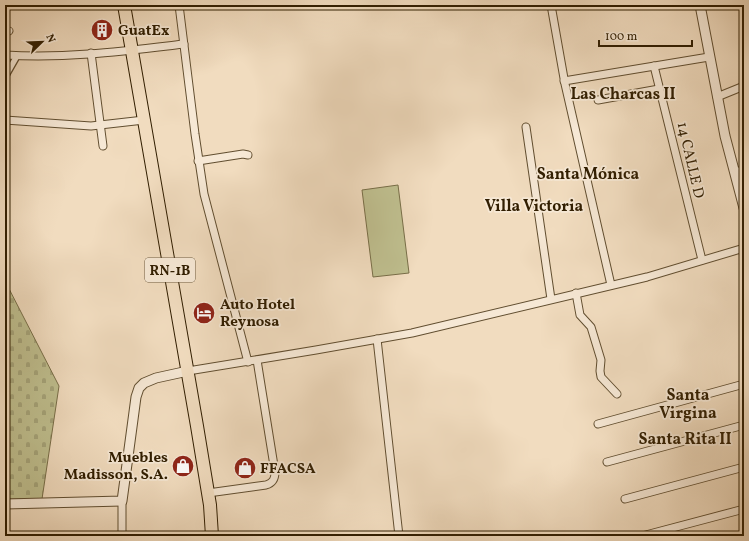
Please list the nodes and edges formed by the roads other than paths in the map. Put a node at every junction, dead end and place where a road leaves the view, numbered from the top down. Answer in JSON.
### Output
{"nodes":[{"id":1,"x":124,"y":5,"type":"edge"},
{"id":2,"x":179,"y":5,"type":"edge"},
{"id":3,"x":551,"y":5,"type":"edge"},
{"id":4,"x":700,"y":5,"type":"edge"},
{"id":5,"x":184,"y":44,"type":"junction"},
{"id":6,"x":132,"y":50,"type":"junction"},
{"id":7,"x":91,"y":53,"type":"junction"},
{"id":8,"x":5,"y":55,"type":"edge"},
{"id":9,"x":17,"y":56,"type":"junction"},
{"id":10,"x":709,"y":57,"type":"junction"},
{"id":11,"x":654,"y":66,"type":"junction"},
{"id":12,"x":5,"y":77,"type":"edge"},
{"id":13,"x":564,"y":81,"type":"junction"},
{"id":14,"x":744,"y":86,"type":"edge"},
{"id":15,"x":659,"y":89,"type":"junction"},
{"id":16,"x":717,"y":97,"type":"junction"},
{"id":17,"x":598,"y":100,"type":"dead end"},
{"id":18,"x":5,"y":120,"type":"edge"},
{"id":19,"x":144,"y":120,"type":"junction"},
{"id":20,"x":101,"y":125,"type":"junction"},
{"id":21,"x":526,"y":126,"type":"dead end"},
{"id":22,"x":103,"y":146,"type":"dead end"},
{"id":23,"x":248,"y":156,"type":"dead end"},
{"id":24,"x":198,"y":161,"type":"junction"},
{"id":25,"x":744,"y":169,"type":"edge"},
{"id":26,"x":735,"y":173,"type":"junction"},
{"id":27,"x":743,"y":197,"type":"edge"},
{"id":28,"x":744,"y":208,"type":"edge"},
{"id":29,"x":744,"y":248,"type":"edge"},
{"id":30,"x":702,"y":260,"type":"junction"},
{"id":31,"x":611,"y":286,"type":"junction"},
{"id":32,"x":576,"y":293,"type":"junction"},
{"id":33,"x":551,"y":299,"type":"junction"},
{"id":34,"x":377,"y":339,"type":"junction"},
{"id":35,"x":257,"y":360,"type":"junction"},
{"id":36,"x":248,"y":362,"type":"junction"},
{"id":37,"x":188,"y":371,"type":"junction"},
{"id":38,"x":744,"y":384,"type":"edge"},
{"id":39,"x":617,"y":394,"type":"dead end"},
{"id":40,"x":598,"y":424,"type":"dead end"},
{"id":41,"x":744,"y":425,"type":"edge"},
{"id":42,"x":607,"y":462,"type":"dead end"},
{"id":43,"x":744,"y":467,"type":"edge"},
{"id":44,"x":208,"y":493,"type":"junction"},
{"id":45,"x":625,"y":499,"type":"dead end"},
{"id":46,"x":122,"y":501,"type":"junction"},
{"id":47,"x":5,"y":504,"type":"edge"},
{"id":48,"x":744,"y":509,"type":"edge"},
{"id":49,"x":122,"y":536,"type":"edge"},
{"id":50,"x":212,"y":536,"type":"edge"},
{"id":51,"x":399,"y":536,"type":"edge"},
{"id":52,"x":642,"y":536,"type":"edge"}],
"edges":[{"from":1,"to":6,"type":"highway","number":"RN-1B"},
{"from":2,"to":5,"type":"street"},
{"from":3,"to":13,"type":"street"},
{"from":4,"to":10,"type":"street"},
{"from":5,"to":6,"type":"street"},
{"from":5,"to":24,"type":"street"},
{"from":6,"to":7,"type":"street"},
{"from":6,"to":19,"type":"highway","number":"RN-1B"},
{"from":7,"to":9,"type":"street"},
{"from":7,"to":20,"type":"street"},
{"from":8,"to":9,"type":"street"},
{"from":9,"to":12,"type":"street"},
{"from":10,"to":11,"type":"street"},
{"from":10,"to":16,"type":"street"},
{"from":11,"to":13,"type":"street"},
{"from":11,"to":15,"type":"street","name":"14 CALLE D"},
{"from":13,"to":31,"type":"street"},
{"from":14,"to":16,"type":"street"},
{"from":15,"to":17,"type":"street"},
{"from":15,"to":30,"type":"street","name":"14 CALLE D"},
{"from":16,"to":26,"type":"street"},
{"from":18,"to":20,"type":"street"},
{"from":19,"to":20,"type":"street"},
{"from":19,"to":37,"type":"highway","number":"RN-1B"},
{"from":20,"to":22,"type":"street"},
{"from":21,"to":33,"type":"street"},
{"from":23,"to":24,"type":"street"},
{"from":24,"to":36,"type":"street"},
{"from":25,"to":26,"type":"street"},
{"from":26,"to":27,"type":"street"},
{"from":27,"to":28,"type":"street"},
{"from":29,"to":30,"type":"street"},
{"from":30,"to":31,"type":"street"},
{"from":31,"to":32,"type":"street"},
{"from":32,"to":33,"type":"street"},
{"from":32,"to":39,"type":"street"},
{"from":33,"to":34,"type":"street"},
{"from":34,"to":35,"type":"street"},
{"from":34,"to":51,"type":"street"},
{"from":35,"to":36,"type":"street"},
{"from":35,"to":44,"type":"street"},
{"from":36,"to":37,"type":"street"},
{"from":37,"to":44,"type":"highway","number":"RN-1B"},
{"from":37,"to":46,"type":"street"},
{"from":38,"to":40,"type":"street"},
{"from":41,"to":42,"type":"street"},
{"from":43,"to":45,"type":"street"},
{"from":44,"to":50,"type":"highway","number":"RN-1B"},
{"from":46,"to":47,"type":"street"},
{"from":46,"to":49,"type":"street"},
{"from":48,"to":52,"type":"street"}]}
